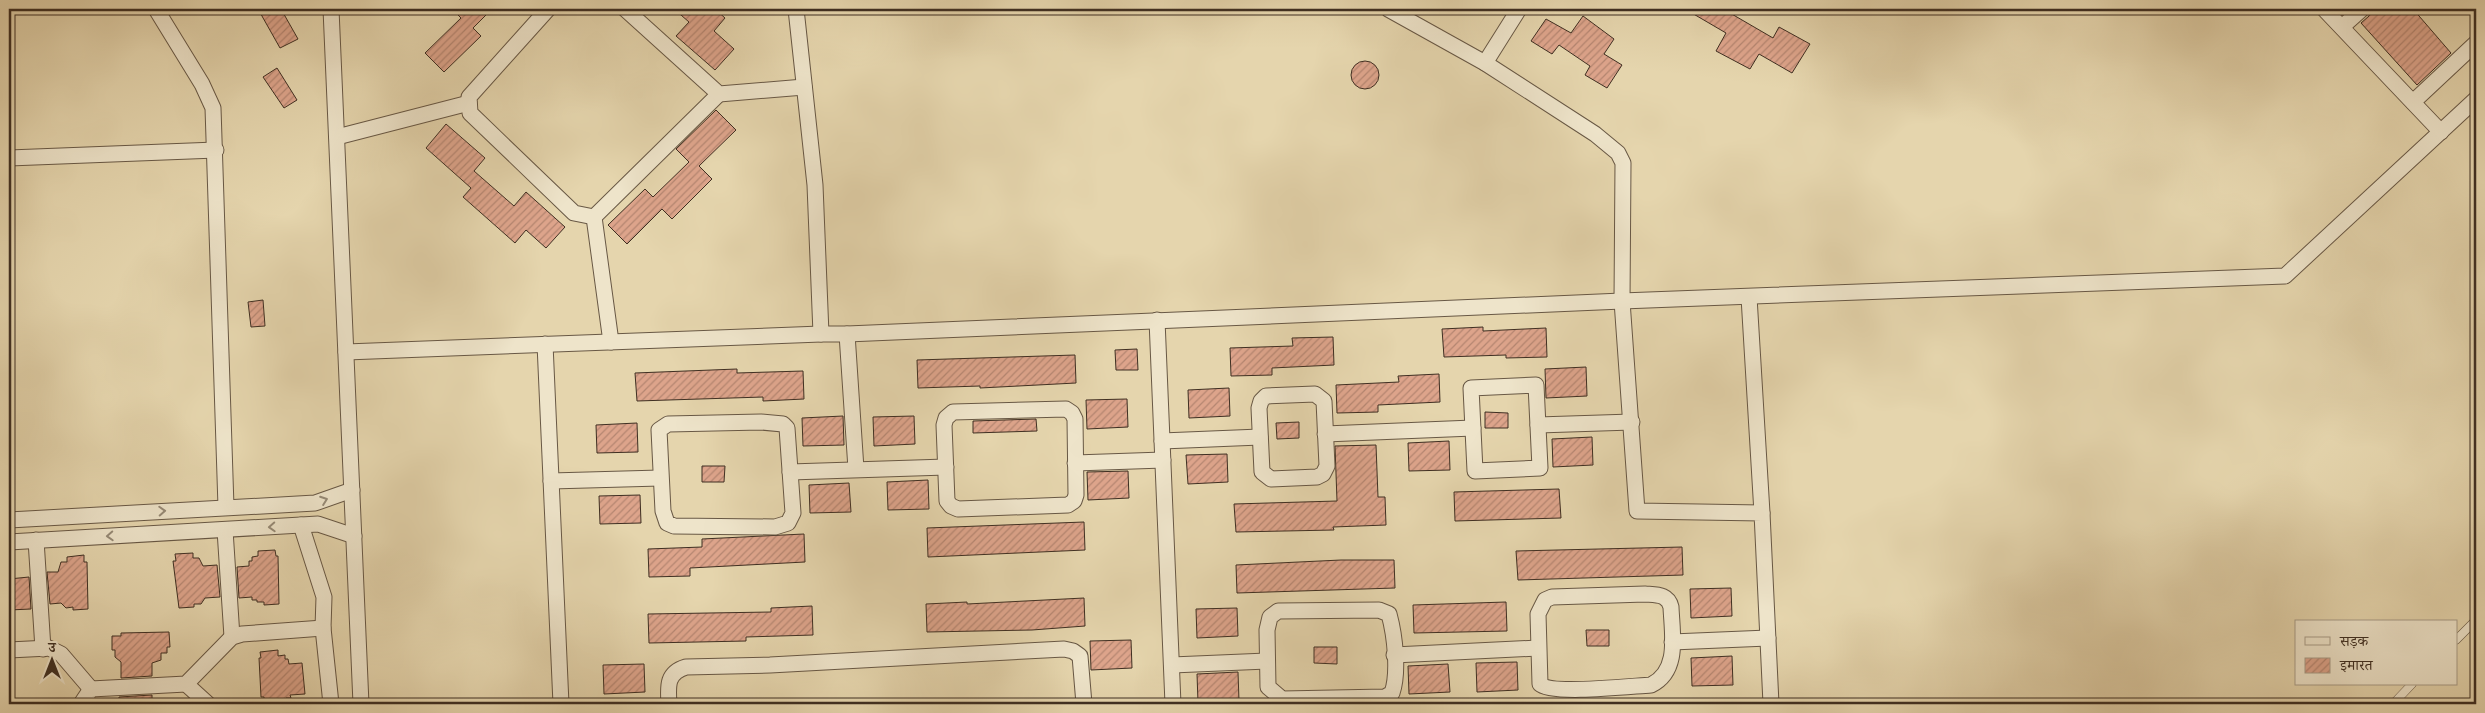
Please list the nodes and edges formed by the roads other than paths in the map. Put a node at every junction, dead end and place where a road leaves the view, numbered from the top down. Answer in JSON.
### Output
{"nodes":[{"id":1,"x":156,"y":9,"type":"edge"},
{"id":2,"x":331,"y":9,"type":"edge"},
{"id":3,"x":548,"y":9,"type":"edge"},
{"id":4,"x":625,"y":9,"type":"edge"},
{"id":5,"x":796,"y":9,"type":"edge"},
{"id":6,"x":1388,"y":9,"type":"edge"},
{"id":7,"x":1519,"y":9,"type":"edge"},
{"id":8,"x":2324,"y":9,"type":"edge"},
{"id":9,"x":2362,"y":9,"type":"edge"},
{"id":10,"x":2342,"y":27,"type":"junction"},
{"id":11,"x":2476,"y":43,"type":"edge"},
{"id":12,"x":1485,"y":62,"type":"junction"},
{"id":13,"x":804,"y":87,"type":"junction"},
{"id":14,"x":719,"y":94,"type":"junction"},
{"id":15,"x":2476,"y":99,"type":"edge"},
{"id":16,"x":2412,"y":102,"type":"junction"},
{"id":17,"x":469,"y":103,"type":"junction"},
{"id":18,"x":2441,"y":132,"type":"junction"},
{"id":19,"x":337,"y":137,"type":"junction"},
{"id":20,"x":216,"y":150,"type":"junction"},
{"id":21,"x":9,"y":158,"type":"edge"},
{"id":22,"x":594,"y":217,"type":"junction"},
{"id":23,"x":1749,"y":298,"type":"junction"},
{"id":24,"x":1622,"y":301,"type":"junction"},
{"id":25,"x":1158,"y":320,"type":"junction"},
{"id":26,"x":821,"y":334,"type":"junction"},
{"id":27,"x":846,"y":334,"type":"junction"},
{"id":28,"x":611,"y":342,"type":"junction"},
{"id":29,"x":545,"y":344,"type":"junction"},
{"id":30,"x":346,"y":352,"type":"junction"},
{"id":31,"x":1632,"y":422,"type":"junction"},
{"id":32,"x":1538,"y":426,"type":"junction"},
{"id":33,"x":1473,"y":428,"type":"junction"},
{"id":34,"x":1325,"y":434,"type":"junction"},
{"id":35,"x":1260,"y":437,"type":"junction"},
{"id":36,"x":1162,"y":441,"type":"junction"},
{"id":37,"x":1163,"y":460,"type":"junction"},
{"id":38,"x":1075,"y":463,"type":"junction"},
{"id":39,"x":946,"y":467,"type":"junction"},
{"id":40,"x":856,"y":469,"type":"junction"},
{"id":41,"x":790,"y":472,"type":"junction"},
{"id":42,"x":660,"y":478,"type":"junction"},
{"id":43,"x":551,"y":481,"type":"junction"},
{"id":44,"x":352,"y":490,"type":"junction"},
{"id":45,"x":226,"y":507,"type":"junction"},
{"id":46,"x":1762,"y":513,"type":"junction"},
{"id":47,"x":9,"y":520,"type":"edge"},
{"id":48,"x":301,"y":525,"type":"junction"},
{"id":49,"x":224,"y":530,"type":"junction"},
{"id":50,"x":354,"y":536,"type":"junction"},
{"id":51,"x":36,"y":540,"type":"junction"},
{"id":52,"x":9,"y":542,"type":"edge"},
{"id":53,"x":2476,"y":620,"type":"edge"},
{"id":54,"x":323,"y":628,"type":"junction"},
{"id":55,"x":232,"y":637,"type":"junction"},
{"id":56,"x":1768,"y":638,"type":"junction"},
{"id":57,"x":2458,"y":638,"type":"edge"},
{"id":58,"x":1672,"y":642,"type":"junction"},
{"id":59,"x":1538,"y":648,"type":"junction"},
{"id":60,"x":43,"y":649,"type":"junction"},
{"id":61,"x":9,"y":650,"type":"edge"},
{"id":62,"x":1394,"y":655,"type":"junction"},
{"id":63,"x":1267,"y":661,"type":"junction"},
{"id":64,"x":1172,"y":665,"type":"junction"},
{"id":65,"x":186,"y":684,"type":"junction"},
{"id":66,"x":2410,"y":686,"type":"edge"},
{"id":67,"x":91,"y":689,"type":"junction"},
{"id":68,"x":81,"y":704,"type":"edge"},
{"id":69,"x":208,"y":704,"type":"edge"},
{"id":70,"x":331,"y":704,"type":"edge"},
{"id":71,"x":361,"y":704,"type":"edge"},
{"id":72,"x":561,"y":704,"type":"edge"},
{"id":73,"x":669,"y":704,"type":"edge"},
{"id":74,"x":1084,"y":704,"type":"edge"},
{"id":75,"x":1173,"y":704,"type":"edge"},
{"id":76,"x":1771,"y":704,"type":"edge"},
{"id":77,"x":2392,"y":704,"type":"edge"}],
"edges":[{"from":1,"to":20,"type":"street"},
{"from":2,"to":19,"type":"street"},
{"from":3,"to":17,"type":"street"},
{"from":4,"to":14,"type":"street"},
{"from":5,"to":13,"type":"street"},
{"from":6,"to":12,"type":"street"},
{"from":7,"to":12,"type":"street"},
{"from":8,"to":10,"type":"street"},
{"from":9,"to":10,"type":"street"},
{"from":10,"to":16,"type":"street"},
{"from":11,"to":16,"type":"street"},
{"from":12,"to":24,"type":"street"},
{"from":13,"to":14,"type":"street"},
{"from":13,"to":26,"type":"street"},
{"from":14,"to":22,"type":"street"},
{"from":15,"to":18,"type":"street"},
{"from":16,"to":18,"type":"street"},
{"from":17,"to":19,"type":"street"},
{"from":17,"to":22,"type":"street"},
{"from":18,"to":23,"type":"street"},
{"from":19,"to":30,"type":"street"},
{"from":20,"to":21,"type":"street"},
{"from":20,"to":45,"type":"street"},
{"from":22,"to":28,"type":"street"},
{"from":23,"to":24,"type":"street"},
{"from":23,"to":46,"type":"street"},
{"from":24,"to":25,"type":"street"},
{"from":24,"to":31,"type":"street"},
{"from":25,"to":27,"type":"street"},
{"from":25,"to":36,"type":"street"},
{"from":26,"to":27,"type":"street"},
{"from":26,"to":28,"type":"street"},
{"from":27,"to":40,"type":"street"},
{"from":28,"to":29,"type":"street"},
{"from":29,"to":30,"type":"street"},
{"from":29,"to":43,"type":"street"},
{"from":30,"to":44,"type":"street"},
{"from":31,"to":32,"type":"street"},
{"from":31,"to":46,"type":"street"},
{"from":32,"to":33,"type":"street"},
{"from":32,"to":33,"type":"street"},
{"from":33,"to":34,"type":"street"},
{"from":34,"to":35,"type":"street"},
{"from":34,"to":35,"type":"street"},
{"from":35,"to":36,"type":"street"},
{"from":36,"to":37,"type":"street"},
{"from":37,"to":38,"type":"street"},
{"from":37,"to":64,"type":"street"},
{"from":38,"to":39,"type":"street"},
{"from":38,"to":39,"type":"street"},
{"from":39,"to":40,"type":"street"},
{"from":40,"to":41,"type":"street"},
{"from":41,"to":42,"type":"street"},
{"from":41,"to":42,"type":"street"},
{"from":42,"to":43,"type":"street"},
{"from":43,"to":72,"type":"street"},
{"from":45,"to":44,"type":"street","one_way":true},
{"from":44,"to":50,"type":"street"},
{"from":47,"to":45,"type":"street","one_way":true},
{"from":46,"to":56,"type":"street"},
{"from":48,"to":49,"type":"street","one_way":true},
{"from":48,"to":50,"type":"street"},
{"from":48,"to":54,"type":"street"},
{"from":49,"to":51,"type":"street","one_way":true},
{"from":49,"to":55,"type":"street"},
{"from":50,"to":71,"type":"street"},
{"from":51,"to":52,"type":"street"},
{"from":51,"to":60,"type":"street"},
{"from":53,"to":57,"type":"lane"},
{"from":54,"to":55,"type":"street"},
{"from":54,"to":70,"type":"street"},
{"from":55,"to":65,"type":"street"},
{"from":56,"to":58,"type":"street"},
{"from":56,"to":76,"type":"street"},
{"from":58,"to":59,"type":"street"},
{"from":58,"to":59,"type":"street"},
{"from":59,"to":62,"type":"street"},
{"from":60,"to":61,"type":"street"},
{"from":60,"to":67,"type":"street"},
{"from":62,"to":63,"type":"street"},
{"from":62,"to":63,"type":"street"},
{"from":63,"to":64,"type":"street"},
{"from":64,"to":75,"type":"street"},
{"from":65,"to":67,"type":"street"},
{"from":65,"to":69,"type":"street"},
{"from":66,"to":77,"type":"lane"},
{"from":67,"to":68,"type":"street"},
{"from":73,"to":74,"type":"street"}]}
